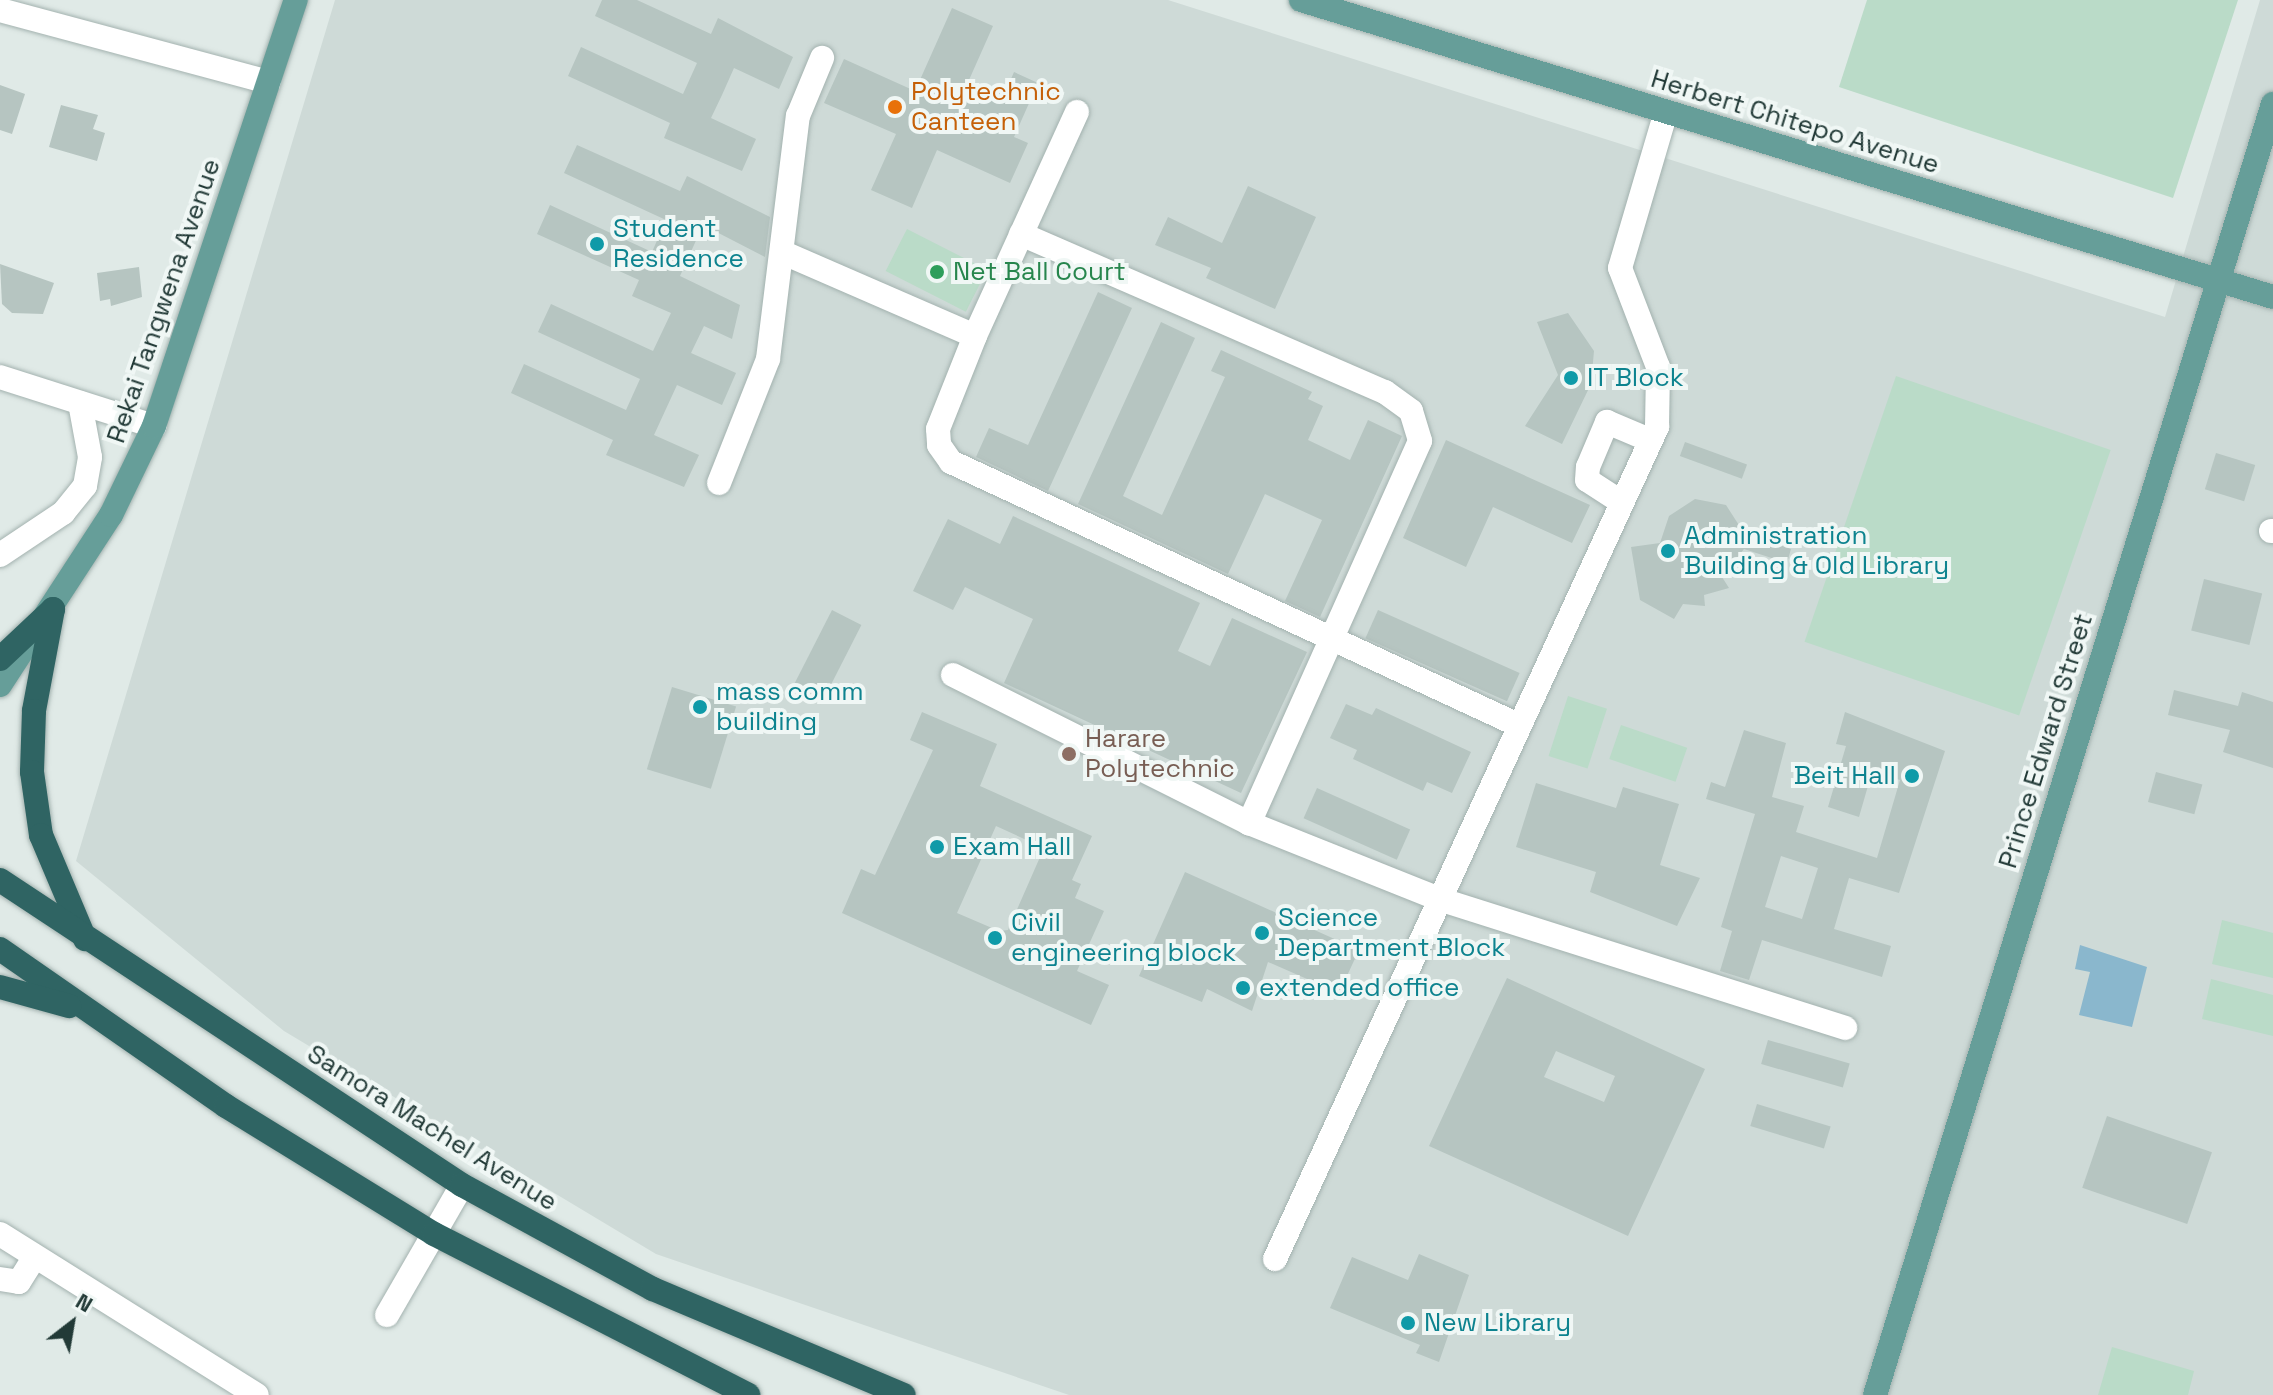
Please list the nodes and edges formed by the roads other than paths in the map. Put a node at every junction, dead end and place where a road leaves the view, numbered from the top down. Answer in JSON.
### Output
{"nodes":[{"id":1,"x":296,"y":0,"type":"edge"},
{"id":2,"x":1301,"y":0,"type":"edge"},
{"id":3,"x":0,"y":10,"type":"edge"},
{"id":4,"x":822,"y":58,"type":"dead end"},
{"id":5,"x":269,"y":82,"type":"junction"},
{"id":6,"x":2273,"y":105,"type":"edge"},
{"id":7,"x":1077,"y":112,"type":"dead end"},
{"id":8,"x":1666,"y":112,"type":"junction"},
{"id":9,"x":1021,"y":234,"type":"junction"},
{"id":10,"x":784,"y":253,"type":"junction"},
{"id":11,"x":2217,"y":281,"type":"junction"},
{"id":12,"x":2273,"y":297,"type":"edge"},
{"id":13,"x":975,"y":336,"type":"junction"},
{"id":14,"x":0,"y":377,"type":"edge"},
{"id":15,"x":80,"y":403,"type":"junction"},
{"id":16,"x":154,"y":426,"type":"junction"},
{"id":17,"x":1647,"y":439,"type":"junction"},
{"id":18,"x":719,"y":483,"type":"dead end"},
{"id":19,"x":1621,"y":502,"type":"junction"},
{"id":20,"x":0,"y":555,"type":"edge"},
{"id":21,"x":53,"y":609,"type":"junction"},
{"id":22,"x":1335,"y":637,"type":"junction"},
{"id":23,"x":0,"y":659,"type":"edge"},
{"id":24,"x":953,"y":675,"type":"dead end"},
{"id":25,"x":0,"y":685,"type":"edge"},
{"id":26,"x":1518,"y":725,"type":"junction"},
{"id":27,"x":1249,"y":823,"type":"junction"},
{"id":28,"x":0,"y":880,"type":"edge"},
{"id":29,"x":1442,"y":900,"type":"junction"},
{"id":30,"x":87,"y":942,"type":"junction"},
{"id":31,"x":0,"y":949,"type":"edge"},
{"id":32,"x":0,"y":987,"type":"edge"},
{"id":33,"x":87,"y":1011,"type":"junction"},
{"id":34,"x":1845,"y":1028,"type":"dead end"},
{"id":35,"x":462,"y":1185,"type":"junction"},
{"id":36,"x":0,"y":1234,"type":"edge"},
{"id":37,"x":434,"y":1234,"type":"junction"},
{"id":38,"x":1275,"y":1259,"type":"dead end"},
{"id":39,"x":33,"y":1260,"type":"junction"},
{"id":40,"x":0,"y":1279,"type":"edge"},
{"id":41,"x":387,"y":1315,"type":"dead end"},
{"id":42,"x":257,"y":1395,"type":"edge"},
{"id":43,"x":748,"y":1395,"type":"edge"},
{"id":44,"x":904,"y":1395,"type":"edge"},
{"id":45,"x":1875,"y":1395,"type":"edge"}],
"edges":[{"from":1,"to":5,"type":"main road","name":"Rekai Tangwena Avenue"},
{"from":2,"to":8,"type":"main road","name":"Herbert Chitepo Avenue"},
{"from":3,"to":5,"type":"street"},
{"from":4,"to":10,"type":"street"},
{"from":5,"to":16,"type":"main road","name":"Rekai Tangwena Avenue"},
{"from":6,"to":11,"type":"main road","name":"Prince Edward Street"},
{"from":7,"to":9,"type":"street"},
{"from":8,"to":11,"type":"main road","name":"Herbert Chitepo Avenue"},
{"from":8,"to":17,"type":"street"},
{"from":9,"to":13,"type":"street"},
{"from":9,"to":22,"type":"street"},
{"from":10,"to":13,"type":"street"},
{"from":10,"to":18,"type":"street"},
{"from":11,"to":12,"type":"main road","name":"Herbert Chitepo Avenue"},
{"from":11,"to":45,"type":"main road","name":"Prince Edward Street"},
{"from":13,"to":22,"type":"street"},
{"from":14,"to":15,"type":"street"},
{"from":15,"to":16,"type":"street"},
{"from":15,"to":20,"type":"street"},
{"from":16,"to":21,"type":"main road","name":"Rekai Tangwena Avenue"},
{"from":17,"to":19,"type":"street"},
{"from":17,"to":19,"type":"street"},
{"from":19,"to":26,"type":"street"},
{"from":21,"to":23,"type":"highway"},
{"from":21,"to":25,"type":"main road","name":"Rekai Tangwena Avenue"},
{"from":21,"to":30,"type":"highway"},
{"from":22,"to":26,"type":"street"},
{"from":22,"to":27,"type":"street"},
{"from":24,"to":27,"type":"street"},
{"from":26,"to":29,"type":"street"},
{"from":27,"to":29,"type":"street"},
{"from":28,"to":30,"type":"highway","name":"Samora Machel Avenue"},
{"from":29,"to":34,"type":"street"},
{"from":29,"to":38,"type":"street"},
{"from":30,"to":35,"type":"highway","name":"Samora Machel Avenue"},
{"from":31,"to":33,"type":"highway"},
{"from":32,"to":33,"type":"highway"},
{"from":33,"to":37,"type":"highway"},
{"from":35,"to":37,"type":"street"},
{"from":35,"to":44,"type":"highway","name":"Samora Machel Avenue"},
{"from":36,"to":39,"type":"street"},
{"from":37,"to":41,"type":"street"},
{"from":37,"to":43,"type":"highway"},
{"from":39,"to":40,"type":"street"},
{"from":39,"to":42,"type":"street"}]}
